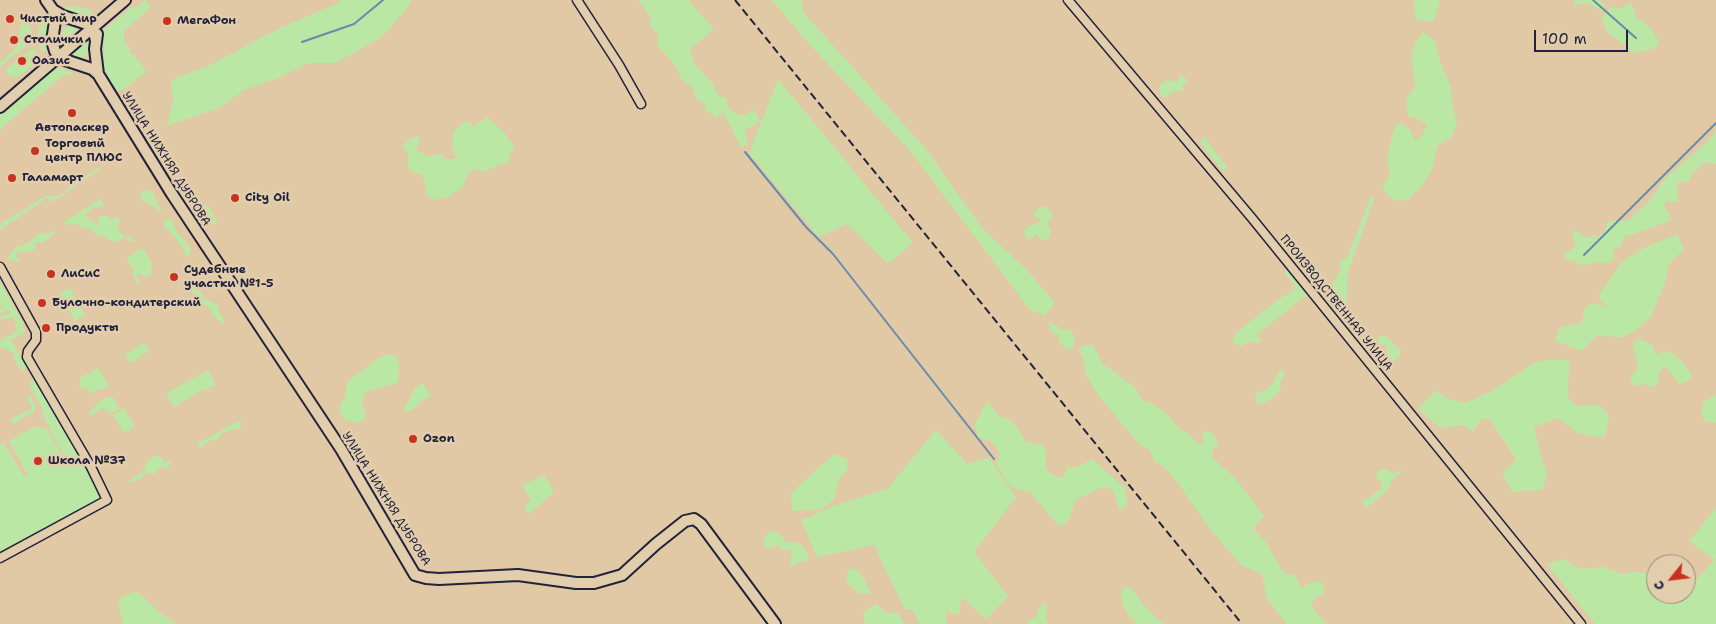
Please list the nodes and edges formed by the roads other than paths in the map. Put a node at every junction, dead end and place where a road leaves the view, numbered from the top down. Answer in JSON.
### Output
{"nodes":[{"id":1,"x":46,"y":0,"type":"edge"},
{"id":2,"x":125,"y":0,"type":"edge"},
{"id":3,"x":577,"y":0,"type":"edge"},
{"id":4,"x":1068,"y":0,"type":"edge"},
{"id":5,"x":53,"y":10,"type":"junction"},
{"id":6,"x":102,"y":19,"type":"junction"},
{"id":7,"x":76,"y":20,"type":"junction"},
{"id":8,"x":91,"y":28,"type":"junction"},
{"id":9,"x":53,"y":38,"type":"junction"},
{"id":10,"x":95,"y":45,"type":"junction"},
{"id":11,"x":67,"y":61,"type":"junction"},
{"id":12,"x":47,"y":66,"type":"junction"},
{"id":13,"x":98,"y":74,"type":"junction"},
{"id":14,"x":641,"y":104,"type":"dead end"},
{"id":15,"x":0,"y":107,"type":"edge"},
{"id":16,"x":0,"y":267,"type":"edge"},
{"id":17,"x":0,"y":558,"type":"edge"},
{"id":18,"x":775,"y":624,"type":"edge"},
{"id":19,"x":1581,"y":624,"type":"edge"}],
"edges":[{"from":1,"to":5,"type":"street"},
{"from":2,"to":6,"type":"street"},
{"from":3,"to":14,"type":"street"},
{"from":4,"to":19,"type":"street","name":"ПРОИЗВОДСТВЕННАЯ УЛИЦА"},
{"from":5,"to":7,"type":"street"},
{"from":5,"to":9,"type":"street"},
{"from":6,"to":7,"type":"street"},
{"from":6,"to":8,"type":"street"},
{"from":6,"to":10,"type":"street"},
{"from":7,"to":8,"type":"street"},
{"from":7,"to":9,"type":"street"},
{"from":8,"to":10,"type":"street","name":"УЛИЦА НИЖНЯЯ ДУБРОВА"},
{"from":8,"to":11,"type":"street"},
{"from":9,"to":11,"type":"street"},
{"from":9,"to":12,"type":"street"},
{"from":10,"to":11,"type":"street"},
{"from":10,"to":13,"type":"street","name":"УЛИЦА НИЖНЯЯ ДУБРОВА"},
{"from":11,"to":12,"type":"street"},
{"from":11,"to":13,"type":"street"},
{"from":12,"to":15,"type":"street"},
{"from":13,"to":18,"type":"street","name":"УЛИЦА НИЖНЯЯ ДУБРОВА"},
{"from":16,"to":17,"type":"street"}]}
